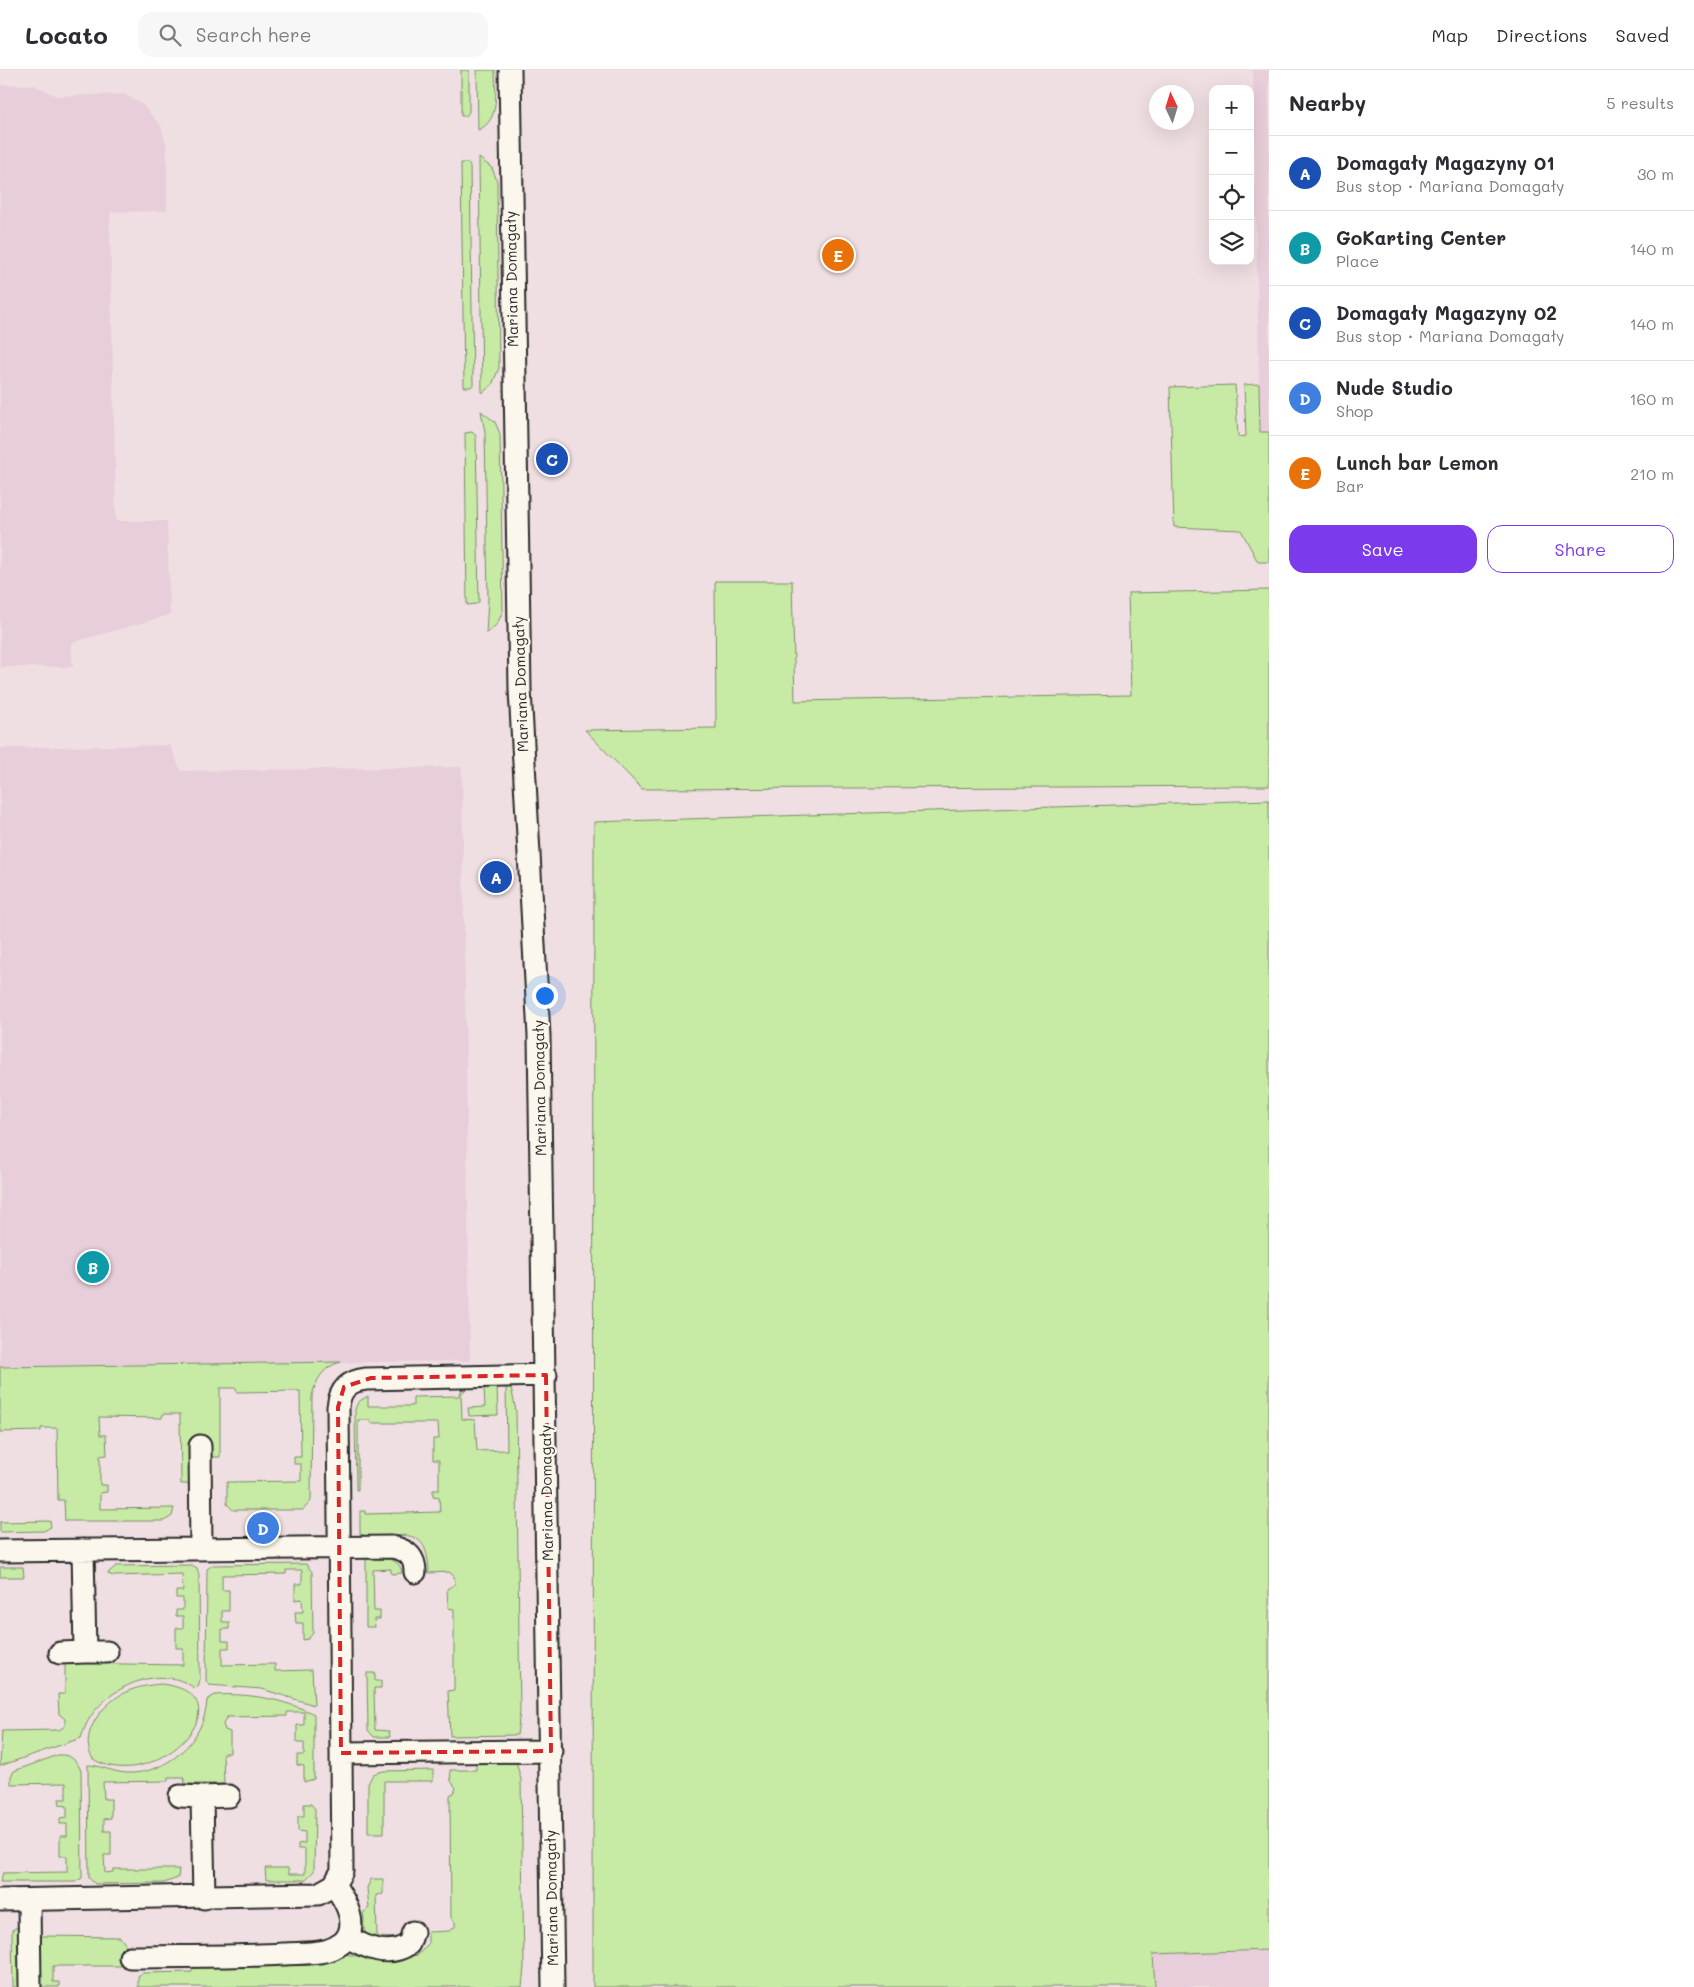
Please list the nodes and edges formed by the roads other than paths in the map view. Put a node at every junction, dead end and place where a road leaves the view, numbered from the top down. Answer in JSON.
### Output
{"nodes":[{"id":1,"x":510,"y":70,"type":"edge"},
{"id":2,"x":546,"y":1375,"type":"junction"},
{"id":3,"x":200,"y":1446,"type":"dead end"},
{"id":4,"x":338,"y":1547,"type":"junction"},
{"id":5,"x":201,"y":1549,"type":"junction"},
{"id":6,"x":83,"y":1550,"type":"junction"},
{"id":7,"x":0,"y":1551,"type":"edge"},
{"id":8,"x":415,"y":1572,"type":"dead end"},
{"id":9,"x":85,"y":1652,"type":"junction"},
{"id":10,"x":107,"y":1652,"type":"dead end"},
{"id":11,"x":60,"y":1653,"type":"dead end"},
{"id":12,"x":551,"y":1751,"type":"junction"},
{"id":13,"x":341,"y":1753,"type":"junction"},
{"id":14,"x":180,"y":1796,"type":"dead end"},
{"id":15,"x":229,"y":1796,"type":"dead end"},
{"id":16,"x":202,"y":1797,"type":"junction"},
{"id":17,"x":334,"y":1885,"type":"junction"},
{"id":18,"x":204,"y":1898,"type":"junction"},
{"id":19,"x":0,"y":1900,"type":"edge"},
{"id":20,"x":29,"y":1900,"type":"junction"},
{"id":21,"x":413,"y":1932,"type":"dead end"},
{"id":22,"x":347,"y":1937,"type":"junction"},
{"id":23,"x":130,"y":1957,"type":"dead end"},
{"id":24,"x":30,"y":1987,"type":"edge"},
{"id":25,"x":553,"y":1987,"type":"edge"}],
"edges":[{"from":1,"to":2,"type":"street","name":"Mariana Domagały"},
{"from":2,"to":4,"type":"street"},
{"from":2,"to":12,"type":"street","name":"Mariana Domagały"},
{"from":3,"to":5,"type":"street"},
{"from":4,"to":5,"type":"street"},
{"from":4,"to":8,"type":"street"},
{"from":4,"to":13,"type":"street"},
{"from":5,"to":6,"type":"street"},
{"from":6,"to":7,"type":"street"},
{"from":6,"to":9,"type":"street"},
{"from":9,"to":10,"type":"street"},
{"from":9,"to":11,"type":"street"},
{"from":12,"to":13,"type":"street"},
{"from":12,"to":25,"type":"street","name":"Mariana Domagały"},
{"from":13,"to":17,"type":"street"},
{"from":14,"to":16,"type":"street"},
{"from":15,"to":16,"type":"street"},
{"from":16,"to":18,"type":"street"},
{"from":17,"to":18,"type":"street"},
{"from":17,"to":22,"type":"street"},
{"from":18,"to":20,"type":"street"},
{"from":19,"to":20,"type":"street"},
{"from":20,"to":24,"type":"street"},
{"from":21,"to":22,"type":"street"},
{"from":22,"to":23,"type":"street"}]}
